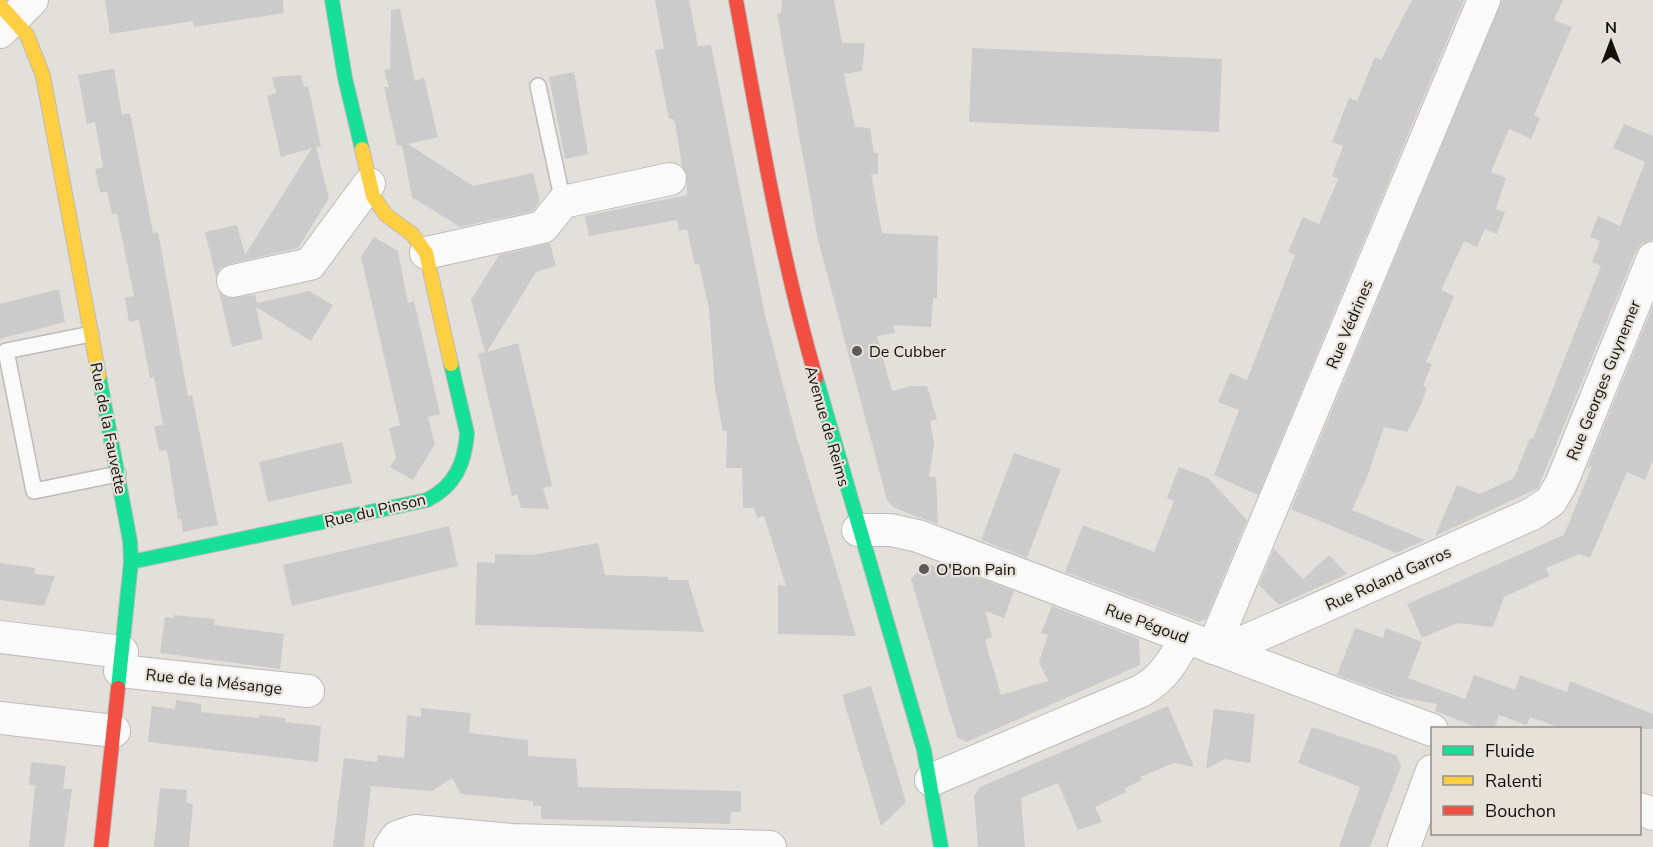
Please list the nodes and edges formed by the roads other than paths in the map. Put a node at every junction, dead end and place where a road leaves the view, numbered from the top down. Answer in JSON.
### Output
{"nodes":[{"id":1,"x":332,"y":0,"type":"edge"},
{"id":2,"x":736,"y":0,"type":"edge"},
{"id":3,"x":1484,"y":0,"type":"edge"},
{"id":4,"x":12,"y":14,"type":"edge"},
{"id":5,"x":538,"y":86,"type":"dead end"},
{"id":6,"x":670,"y":179,"type":"dead end"},
{"id":7,"x":369,"y":184,"type":"junction"},
{"id":8,"x":562,"y":202,"type":"junction"},
{"id":9,"x":426,"y":253,"type":"junction"},
{"id":10,"x":1653,"y":258,"type":"edge"},
{"id":11,"x":233,"y":281,"type":"dead end"},
{"id":12,"x":91,"y":334,"type":"junction"},
{"id":13,"x":118,"y":474,"type":"junction"},
{"id":14,"x":1551,"y":501,"type":"joint"},
{"id":15,"x":858,"y":530,"type":"junction"},
{"id":16,"x":131,"y":562,"type":"junction"},
{"id":17,"x":0,"y":638,"type":"edge"},
{"id":18,"x":1207,"y":645,"type":"junction"},
{"id":19,"x":121,"y":662,"type":"junction"},
{"id":20,"x":308,"y":691,"type":"dead end"},
{"id":21,"x":0,"y":718,"type":"edge"},
{"id":22,"x":1431,"y":730,"type":"edge"},
{"id":23,"x":114,"y":731,"type":"junction"},
{"id":24,"x":1431,"y":774,"type":"edge"},
{"id":25,"x":931,"y":780,"type":"junction"},
{"id":26,"x":511,"y":844,"type":"edge"},
{"id":27,"x":101,"y":847,"type":"edge"},
{"id":28,"x":390,"y":847,"type":"edge"},
{"id":29,"x":770,"y":847,"type":"edge"},
{"id":30,"x":941,"y":847,"type":"edge"},
{"id":31,"x":1404,"y":847,"type":"edge"}],
"edges":[{"from":1,"to":7,"type":"street","name":"Rue du Pinson"},
{"from":2,"to":15,"type":"street","name":"Avenue de Reims"},
{"from":3,"to":18,"type":"street","name":"Rue Védrines"},
{"from":4,"to":12,"type":"street","name":"Rue de la Fauvette"},
{"from":5,"to":8,"type":"lane"},
{"from":6,"to":8,"type":"street"},
{"from":7,"to":9,"type":"street","name":"Rue du Pinson"},
{"from":7,"to":11,"type":"street"},
{"from":8,"to":9,"type":"street"},
{"from":9,"to":16,"type":"street","name":"Rue du Pinson"},
{"from":10,"to":14,"type":"street","name":"Rue Georges Guynemer"},
{"from":12,"to":13,"type":"street","name":"Rue de la Fauvette"},
{"from":12,"to":13,"type":"lane"},
{"from":13,"to":16,"type":"street","name":"Rue de la Fauvette"},
{"from":14,"to":18,"type":"street","name":"Rue Roland Garros"},
{"from":15,"to":18,"type":"street","name":"Rue Pégoud"},
{"from":15,"to":25,"type":"street","name":"Avenue de Reims"},
{"from":16,"to":19,"type":"street","name":"Rue de la Fauvette"},
{"from":17,"to":19,"type":"street","name":"Rue de la Mésange"},
{"from":18,"to":22,"type":"street","name":"Rue Pégoud"},
{"from":18,"to":25,"type":"street"},
{"from":19,"to":20,"type":"street","name":"Rue de la Mésange"},
{"from":19,"to":23,"type":"street","name":"Rue de la Fauvette"},
{"from":21,"to":23,"type":"street"},
{"from":23,"to":27,"type":"street","name":"Rue de la Fauvette"},
{"from":24,"to":31,"type":"street"},
{"from":25,"to":30,"type":"street","name":"Avenue de Reims"},
{"from":26,"to":28,"type":"street"},
{"from":26,"to":29,"type":"street"}]}
